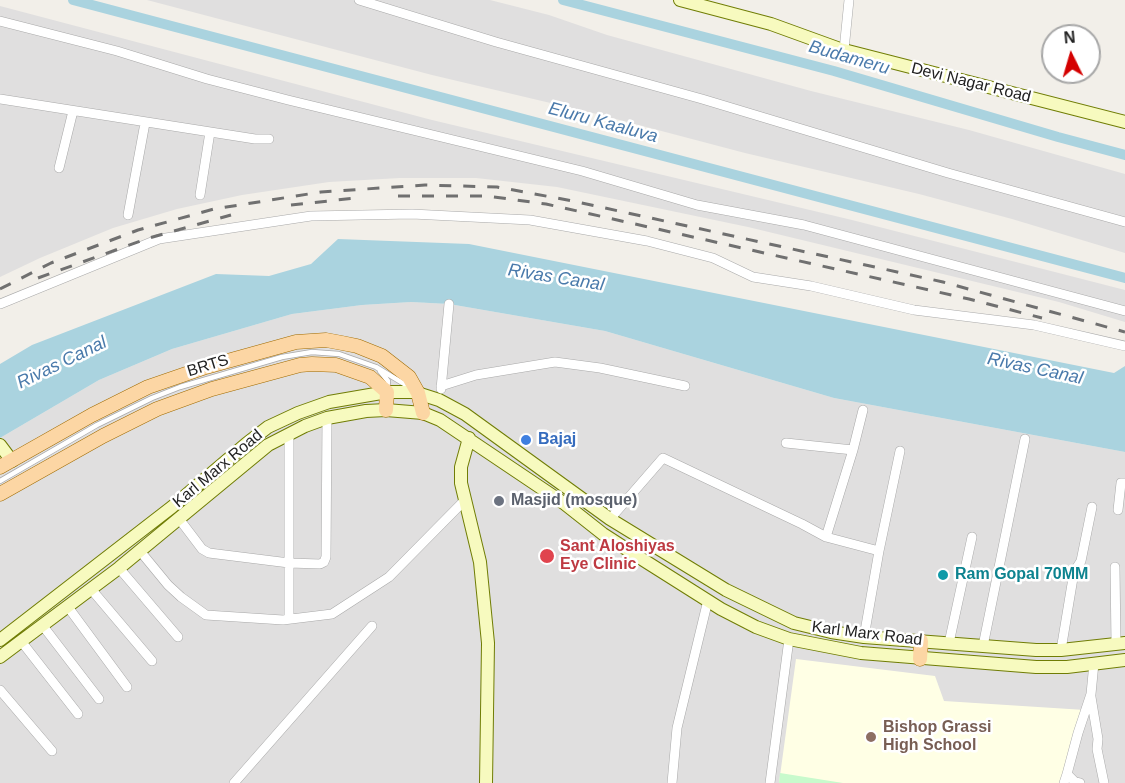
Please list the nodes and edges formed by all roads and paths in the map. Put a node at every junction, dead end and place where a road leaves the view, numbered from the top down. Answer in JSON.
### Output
{"nodes":[{"id":1,"x":359,"y":0,"type":"edge"},
{"id":2,"x":680,"y":0,"type":"edge"},
{"id":3,"x":849,"y":0,"type":"edge"},
{"id":4,"x":0,"y":21,"type":"edge"},
{"id":5,"x":844,"y":50,"type":"junction"},
{"id":6,"x":0,"y":99,"type":"edge"},
{"id":7,"x":73,"y":111,"type":"junction"},
{"id":8,"x":1125,"y":122,"type":"edge"},
{"id":9,"x":145,"y":123,"type":"junction"},
{"id":10,"x":210,"y":132,"type":"junction"},
{"id":11,"x":269,"y":139,"type":"dead end"},
{"id":12,"x":59,"y":168,"type":"dead end"},
{"id":13,"x":200,"y":195,"type":"dead end"},
{"id":14,"x":128,"y":215,"type":"dead end"},
{"id":15,"x":1125,"y":222,"type":"edge"},
{"id":16,"x":0,"y":304,"type":"edge"},
{"id":17,"x":449,"y":304,"type":"dead end"},
{"id":18,"x":1125,"y":311,"type":"edge"},
{"id":19,"x":1125,"y":346,"type":"edge"},
{"id":20,"x":376,"y":367,"type":"junction"},
{"id":21,"x":441,"y":386,"type":"junction"},
{"id":22,"x":685,"y":387,"type":"dead end"},
{"id":23,"x":387,"y":392,"type":"junction"},
{"id":24,"x":418,"y":393,"type":"junction"},
{"id":25,"x":439,"y":400,"type":"junction"},
{"id":26,"x":386,"y":410,"type":"junction"},
{"id":27,"x":863,"y":410,"type":"dead end"},
{"id":28,"x":423,"y":413,"type":"junction"},
{"id":29,"x":327,"y":418,"type":"junction"},
{"id":30,"x":289,"y":434,"type":"junction"},
{"id":31,"x":469,"y":438,"type":"junction"},
{"id":32,"x":1025,"y":439,"type":"dead end"},
{"id":33,"x":786,"y":444,"type":"dead end"},
{"id":34,"x":0,"y":445,"type":"edge"},
{"id":35,"x":853,"y":450,"type":"junction"},
{"id":36,"x":900,"y":451,"type":"dead end"},
{"id":37,"x":6,"y":464,"type":"edge"},
{"id":38,"x":0,"y":481,"type":"edge"},
{"id":39,"x":1125,"y":483,"type":"edge"},
{"id":40,"x":0,"y":494,"type":"edge"},
{"id":41,"x":464,"y":501,"type":"junction"},
{"id":42,"x":1092,"y":507,"type":"dead end"},
{"id":43,"x":1118,"y":510,"type":"dead end"},
{"id":44,"x":610,"y":519,"type":"junction"},
{"id":45,"x":180,"y":520,"type":"junction"},
{"id":46,"x":826,"y":537,"type":"junction"},
{"id":47,"x":972,"y":537,"type":"dead end"},
{"id":48,"x":140,"y":550,"type":"junction"},
{"id":49,"x":879,"y":551,"type":"junction"},
{"id":50,"x":289,"y":563,"type":"junction"},
{"id":51,"x":1115,"y":567,"type":"dead end"},
{"id":52,"x":119,"y":568,"type":"junction"},
{"id":53,"x":91,"y":589,"type":"junction"},
{"id":54,"x":708,"y":600,"type":"junction"},
{"id":55,"x":68,"y":607,"type":"junction"},
{"id":56,"x":289,"y":619,"type":"junction"},
{"id":57,"x":43,"y":626,"type":"junction"},
{"id":58,"x":372,"y":626,"type":"dead end"},
{"id":59,"x":1,"y":636,"type":"edge"},
{"id":60,"x":178,"y":637,"type":"dead end"},
{"id":61,"x":864,"y":637,"type":"junction"},
{"id":62,"x":789,"y":639,"type":"junction"},
{"id":63,"x":21,"y":641,"type":"junction"},
{"id":64,"x":921,"y":641,"type":"junction"},
{"id":65,"x":1120,"y":643,"type":"edge"},
{"id":66,"x":949,"y":644,"type":"junction"},
{"id":67,"x":983,"y":646,"type":"junction"},
{"id":68,"x":1061,"y":650,"type":"junction"},
{"id":69,"x":0,"y":657,"type":"edge"},
{"id":70,"x":920,"y":659,"type":"junction"},
{"id":71,"x":1125,"y":660,"type":"edge"},
{"id":72,"x":152,"y":661,"type":"dead end"},
{"id":73,"x":1094,"y":663,"type":"junction"},
{"id":74,"x":127,"y":687,"type":"dead end"},
{"id":75,"x":0,"y":690,"type":"edge"},
{"id":76,"x":1091,"y":694,"type":"junction"},
{"id":77,"x":99,"y":699,"type":"dead end"},
{"id":78,"x":78,"y":714,"type":"dead end"},
{"id":79,"x":52,"y":751,"type":"dead end"},
{"id":80,"x":1066,"y":778,"type":"edge"},
{"id":81,"x":234,"y":783,"type":"edge"},
{"id":82,"x":486,"y":783,"type":"edge"},
{"id":83,"x":672,"y":783,"type":"edge"},
{"id":84,"x":770,"y":783,"type":"edge"},
{"id":85,"x":1080,"y":783,"type":"edge"},
{"id":86,"x":1104,"y":783,"type":"edge"}],
"edges":[{"from":1,"to":15,"type":"street"},
{"from":2,"to":5,"type":"main road","name":"Devi Nagar Road"},
{"from":3,"to":5,"type":"street"},
{"from":4,"to":18,"type":"street"},
{"from":5,"to":8,"type":"main road","name":"Devi Nagar Road"},
{"from":6,"to":7,"type":"street"},
{"from":7,"to":9,"type":"street"},
{"from":7,"to":12,"type":"street"},
{"from":9,"to":10,"type":"street"},
{"from":9,"to":14,"type":"street"},
{"from":10,"to":11,"type":"street"},
{"from":10,"to":13,"type":"street"},
{"from":16,"to":19,"type":"street"},
{"from":17,"to":21,"type":"street"},
{"from":20,"to":23,"type":"lane"},
{"from":20,"to":24,"type":"lane","name":"BRTS"},
{"from":20,"to":38,"type":"lane","name":"BRTS"},
{"from":21,"to":22,"type":"street"},
{"from":21,"to":25,"type":"street"},
{"from":23,"to":24,"type":"main road","name":"Karl Marx Road"},
{"from":23,"to":26,"type":"main road"},
{"from":23,"to":40,"type":"main road","name":"BRTS"},
{"from":23,"to":59,"type":"main road","name":"Karl Marx Road"},
{"from":24,"to":25,"type":"main road","name":"Karl Marx Road"},
{"from":24,"to":28,"type":"main road","name":"BRTS"},
{"from":24,"to":37,"type":"main road","name":"BRTS"},
{"from":25,"to":44,"type":"main road","name":"Karl Marx Road"},
{"from":26,"to":28,"type":"main road","name":"Karl Marx Road"},
{"from":26,"to":29,"type":"main road","name":"Karl Marx Road"},
{"from":27,"to":35,"type":"street"},
{"from":28,"to":31,"type":"main road","name":"Karl Marx Road"},
{"from":29,"to":30,"type":"main road","name":"Karl Marx Road"},
{"from":29,"to":50,"type":"street"},
{"from":30,"to":45,"type":"main road","name":"Karl Marx Road"},
{"from":30,"to":50,"type":"street"},
{"from":31,"to":41,"type":"main road"},
{"from":31,"to":54,"type":"main road","name":"Karl Marx Road"},
{"from":32,"to":67,"type":"street"},
{"from":33,"to":35,"type":"street"},
{"from":34,"to":37,"type":"main road"},
{"from":35,"to":46,"type":"street"},
{"from":36,"to":49,"type":"street"},
{"from":39,"to":43,"type":"street"},
{"from":41,"to":56,"type":"street"},
{"from":41,"to":82,"type":"main road"},
{"from":42,"to":68,"type":"street"},
{"from":44,"to":46,"type":"street"},
{"from":44,"to":61,"type":"main road","name":"Karl Marx Road"},
{"from":45,"to":48,"type":"main road","name":"Karl Marx Road"},
{"from":45,"to":50,"type":"street"},
{"from":46,"to":49,"type":"street"},
{"from":47,"to":66,"type":"street"},
{"from":48,"to":52,"type":"main road","name":"Karl Marx Road"},
{"from":48,"to":56,"type":"street"},
{"from":49,"to":61,"type":"street"},
{"from":50,"to":56,"type":"street"},
{"from":51,"to":65,"type":"street"},
{"from":52,"to":53,"type":"main road","name":"Karl Marx Road"},
{"from":52,"to":60,"type":"street"},
{"from":53,"to":55,"type":"main road","name":"Karl Marx Road"},
{"from":53,"to":72,"type":"street"},
{"from":54,"to":62,"type":"main road","name":"Karl Marx Road"},
{"from":54,"to":83,"type":"street"},
{"from":55,"to":57,"type":"main road","name":"Karl Marx Road"},
{"from":55,"to":74,"type":"street"},
{"from":57,"to":63,"type":"main road","name":"Karl Marx Road"},
{"from":57,"to":77,"type":"street"},
{"from":58,"to":81,"type":"street"},
{"from":61,"to":64,"type":"main road","name":"Karl Marx Road"},
{"from":62,"to":70,"type":"main road","name":"Karl Marx Road"},
{"from":62,"to":84,"type":"street"},
{"from":63,"to":69,"type":"main road","name":"Karl Marx Road"},
{"from":63,"to":78,"type":"street"},
{"from":64,"to":66,"type":"main road","name":"Karl Marx Road"},
{"from":64,"to":70,"type":"main road"},
{"from":65,"to":68,"type":"main road","name":"Karl Marx Road"},
{"from":66,"to":67,"type":"main road","name":"Karl Marx Road"},
{"from":67,"to":68,"type":"main road","name":"Karl Marx Road"},
{"from":70,"to":73,"type":"main road","name":"Karl Marx Road"},
{"from":71,"to":73,"type":"main road","name":"Karl Marx Road"},
{"from":73,"to":76,"type":"street"},
{"from":75,"to":79,"type":"street"},
{"from":76,"to":80,"type":"street"},
{"from":76,"to":86,"type":"street"},
{"from":80,"to":85,"type":"street"}]}
